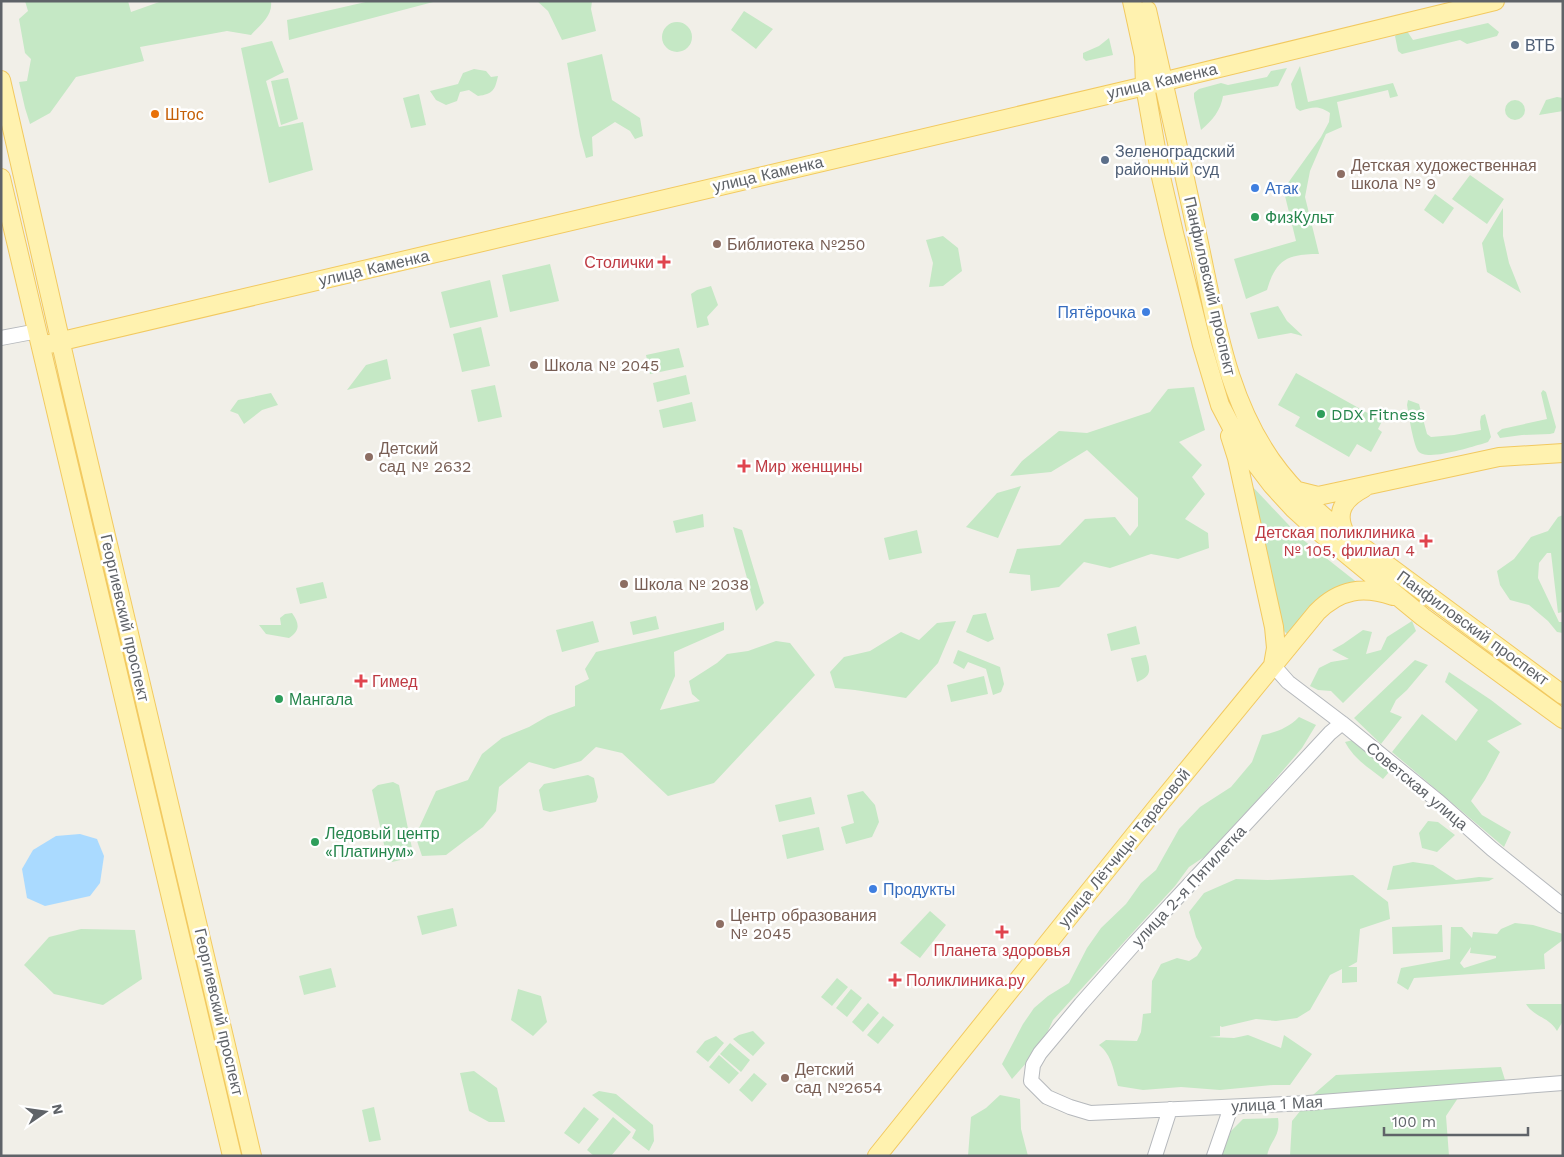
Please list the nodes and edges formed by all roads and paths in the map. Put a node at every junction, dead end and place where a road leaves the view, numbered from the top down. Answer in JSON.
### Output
{"nodes":[{"id":1,"x":1132,"y":1,"type":"edge"},
{"id":2,"x":1144,"y":1,"type":"edge"},
{"id":3,"x":1495,"y":1,"type":"edge"},
{"id":4,"x":1,"y":80,"type":"edge"},
{"id":5,"x":1163,"y":81,"type":"junction"},
{"id":6,"x":1145,"y":86,"type":"junction"},
{"id":7,"x":1,"y":178,"type":"edge"},
{"id":8,"x":27,"y":196,"type":"junction"},
{"id":9,"x":7,"y":200,"type":"junction"},
{"id":10,"x":1,"y":338,"type":"edge"},
{"id":11,"x":39,"y":339,"type":"junction"},
{"id":12,"x":61,"y":342,"type":"junction"},
{"id":13,"x":1220,"y":405,"type":"junction"},
{"id":14,"x":1563,"y":453,"type":"edge"},
{"id":15,"x":1369,"y":485,"type":"junction"},
{"id":16,"x":1297,"y":491,"type":"junction"},
{"id":17,"x":98,"y":502,"type":"junction"},
{"id":18,"x":79,"y":507,"type":"junction"},
{"id":19,"x":1347,"y":536,"type":"junction"},
{"id":20,"x":1399,"y":598,"type":"junction"},
{"id":21,"x":1273,"y":665,"type":"junction"},
{"id":22,"x":1563,"y":695,"type":"edge"},
{"id":23,"x":1563,"y":719,"type":"edge"},
{"id":24,"x":1342,"y":723,"type":"junction"},
{"id":25,"x":151,"y":726,"type":"junction"},
{"id":26,"x":132,"y":729,"type":"junction"},
{"id":27,"x":1563,"y":906,"type":"edge"},
{"id":28,"x":1040,"y":1053,"type":"joint"},
{"id":29,"x":1563,"y":1084,"type":"edge"},
{"id":30,"x":1231,"y":1106,"type":"junction"},
{"id":31,"x":1170,"y":1109,"type":"junction"},
{"id":32,"x":232,"y":1156,"type":"edge"},
{"id":33,"x":252,"y":1156,"type":"edge"},
{"id":34,"x":877,"y":1156,"type":"edge"},
{"id":35,"x":1155,"y":1156,"type":"edge"},
{"id":36,"x":1214,"y":1156,"type":"edge"}],
"edges":[{"from":1,"to":6,"type":"main road","name":"Панфиловский проспект"},
{"from":2,"to":5,"type":"main road","name":"Панфиловский проспект"},
{"from":3,"to":5,"type":"main road","name":"улица Каменка"},
{"from":4,"to":8,"type":"main road","name":"Георгиевский проспект"},
{"from":5,"to":6,"type":"main road","name":"улица Каменка"},
{"from":5,"to":16,"type":"main road","name":"Панфиловский проспект"},
{"from":6,"to":12,"type":"main road","name":"улица Каменка"},
{"from":6,"to":13,"type":"main road","name":"Панфиловский проспект"},
{"from":7,"to":9,"type":"main road","name":"Георгиевский проспект"},
{"from":8,"to":9,"type":"street"},
{"from":8,"to":12,"type":"main road","name":"Георгиевский проспект"},
{"from":9,"to":11,"type":"main road","name":"Георгиевский проспект"},
{"from":10,"to":11,"type":"street"},
{"from":11,"to":12,"type":"main road","name":"улица Каменка"},
{"from":11,"to":18,"type":"main road","name":"Георгиевский проспект"},
{"from":12,"to":17,"type":"main road","name":"Георгиевский проспект"},
{"from":13,"to":20,"type":"main road","name":"Панфиловский проспект"},
{"from":13,"to":21,"type":"main road"},
{"from":14,"to":15,"type":"main road"},
{"from":15,"to":16,"type":"main road"},
{"from":15,"to":19,"type":"main road"},
{"from":16,"to":19,"type":"main road","name":"Панфиловский проспект"},
{"from":17,"to":18,"type":"street"},
{"from":17,"to":25,"type":"main road","name":"Георгиевский проспект"},
{"from":18,"to":26,"type":"main road","name":"Георгиевский проспект"},
{"from":19,"to":22,"type":"main road","name":"Панфиловский проспект"},
{"from":20,"to":21,"type":"main road","name":"улица Лётчицы Тарасовой"},
{"from":20,"to":23,"type":"main road","name":"Панфиловский проспект"},
{"from":21,"to":24,"type":"street","name":"Советская улица"},
{"from":21,"to":34,"type":"main road","name":"улица Лётчицы Тарасовой"},
{"from":24,"to":27,"type":"street","name":"Советская улица"},
{"from":24,"to":28,"type":"street","name":"улица 2-я Пятилетка"},
{"from":25,"to":26,"type":"street"},
{"from":25,"to":33,"type":"main road","name":"Георгиевский проспект"},
{"from":26,"to":32,"type":"main road","name":"Георгиевский проспект"},
{"from":28,"to":31,"type":"street","name":"улица 1 Мая"},
{"from":29,"to":30,"type":"street","name":"улица 1 Мая"},
{"from":30,"to":31,"type":"street","name":"улица 1 Мая"},
{"from":30,"to":36,"type":"street"},
{"from":31,"to":35,"type":"street"}]}
